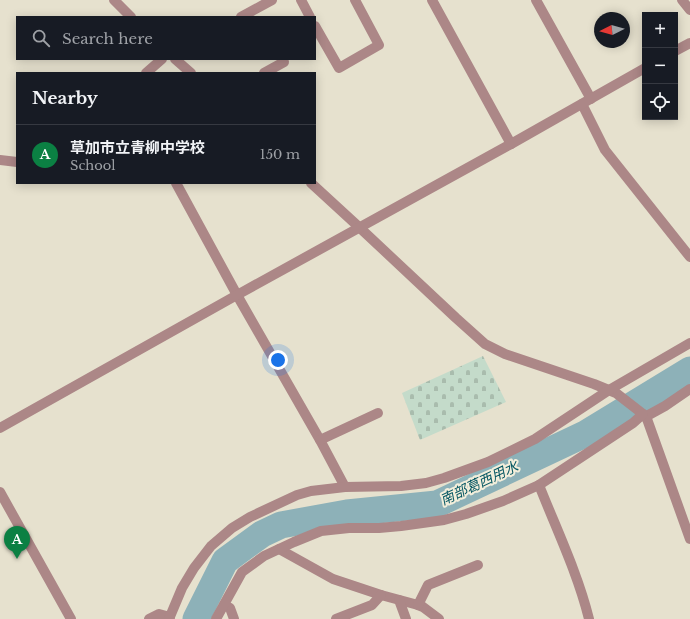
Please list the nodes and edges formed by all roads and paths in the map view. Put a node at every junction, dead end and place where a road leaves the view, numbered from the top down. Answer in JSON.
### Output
{"nodes":[{"id":1,"x":114,"y":0,"type":"edge"},
{"id":2,"x":272,"y":0,"type":"edge"},
{"id":3,"x":300,"y":0,"type":"edge"},
{"id":4,"x":355,"y":0,"type":"edge"},
{"id":5,"x":432,"y":0,"type":"edge"},
{"id":6,"x":536,"y":0,"type":"edge"},
{"id":7,"x":682,"y":0,"type":"edge"},
{"id":8,"x":690,"y":10,"type":"edge"},
{"id":9,"x":130,"y":16,"type":"edge"},
{"id":10,"x":243,"y":16,"type":"edge"},
{"id":11,"x":309,"y":16,"type":"edge"},
{"id":12,"x":316,"y":28,"type":"edge"},
{"id":13,"x":690,"y":43,"type":"edge"},
{"id":14,"x":678,"y":50,"type":"edge"},
{"id":15,"x":161,"y":60,"type":"edge"},
{"id":16,"x":177,"y":60,"type":"edge"},
{"id":17,"x":284,"y":62,"type":"dead end"},
{"id":18,"x":642,"y":70,"type":"edge"},
{"id":19,"x":147,"y":72,"type":"edge"},
{"id":20,"x":190,"y":72,"type":"edge"},
{"id":21,"x":266,"y":72,"type":"edge"},
{"id":22,"x":591,"y":99,"type":"junction"},
{"id":23,"x":582,"y":104,"type":"junction"},
{"id":24,"x":511,"y":144,"type":"junction"},
{"id":25,"x":0,"y":160,"type":"edge"},
{"id":26,"x":16,"y":162,"type":"edge"},
{"id":27,"x":177,"y":184,"type":"edge"},
{"id":28,"x":312,"y":184,"type":"edge"},
{"id":29,"x":360,"y":228,"type":"junction"},
{"id":30,"x":690,"y":257,"type":"edge"},
{"id":31,"x":238,"y":295,"type":"junction"},
{"id":32,"x":690,"y":343,"type":"edge"},
{"id":33,"x":690,"y":389,"type":"edge"},
{"id":34,"x":613,"y":392,"type":"junction"},
{"id":35,"x":378,"y":413,"type":"dead end"},
{"id":36,"x":644,"y":415,"type":"junction"},
{"id":37,"x":0,"y":428,"type":"edge"},
{"id":38,"x":320,"y":440,"type":"junction"},
{"id":39,"x":539,"y":485,"type":"junction"},
{"id":40,"x":345,"y":487,"type":"junction"},
{"id":41,"x":0,"y":492,"type":"edge"},
{"id":42,"x":690,"y":539,"type":"edge"},
{"id":43,"x":279,"y":549,"type":"junction"},
{"id":44,"x":478,"y":565,"type":"dead end"},
{"id":45,"x":381,"y":595,"type":"junction"},
{"id":46,"x":399,"y":600,"type":"junction"},
{"id":47,"x":224,"y":605,"type":"junction"},
{"id":48,"x":418,"y":605,"type":"junction"},
{"id":49,"x":170,"y":618,"type":"edge"},
{"id":50,"x":71,"y":619,"type":"edge"},
{"id":51,"x":149,"y":619,"type":"edge"},
{"id":52,"x":216,"y":619,"type":"edge"},
{"id":53,"x":234,"y":619,"type":"edge"},
{"id":54,"x":336,"y":619,"type":"edge"},
{"id":55,"x":406,"y":619,"type":"edge"},
{"id":56,"x":439,"y":619,"type":"edge"},
{"id":57,"x":589,"y":619,"type":"edge"}],
"edges":[{"from":1,"to":9,"type":"street"},
{"from":2,"to":10,"type":"street"},
{"from":3,"to":11,"type":"street"},
{"from":4,"to":12,"type":"street"},
{"from":5,"to":24,"type":"street"},
{"from":6,"to":22,"type":"street"},
{"from":7,"to":8,"type":"street"},
{"from":13,"to":14,"type":"street"},
{"from":15,"to":19,"type":"street"},
{"from":16,"to":20,"type":"street"},
{"from":17,"to":21,"type":"street"},
{"from":18,"to":22,"type":"street"},
{"from":22,"to":23,"type":"street"},
{"from":23,"to":24,"type":"street"},
{"from":23,"to":30,"type":"street"},
{"from":24,"to":29,"type":"street"},
{"from":25,"to":26,"type":"street"},
{"from":27,"to":31,"type":"street"},
{"from":28,"to":29,"type":"street"},
{"from":29,"to":31,"type":"street"},
{"from":29,"to":34,"type":"street"},
{"from":31,"to":37,"type":"street"},
{"from":31,"to":38,"type":"street"},
{"from":32,"to":34,"type":"street"},
{"from":33,"to":36,"type":"street"},
{"from":34,"to":36,"type":"street"},
{"from":34,"to":40,"type":"street"},
{"from":35,"to":38,"type":"street"},
{"from":36,"to":39,"type":"street"},
{"from":36,"to":42,"type":"street"},
{"from":38,"to":40,"type":"street"},
{"from":39,"to":43,"type":"street"},
{"from":39,"to":57,"type":"street"},
{"from":40,"to":49,"type":"street"},
{"from":41,"to":50,"type":"street"},
{"from":43,"to":45,"type":"street"},
{"from":43,"to":47,"type":"street"},
{"from":44,"to":48,"type":"street"},
{"from":45,"to":46,"type":"street"},
{"from":45,"to":54,"type":"street"},
{"from":46,"to":48,"type":"street"},
{"from":46,"to":55,"type":"street"},
{"from":47,"to":52,"type":"street"},
{"from":47,"to":53,"type":"street"},
{"from":48,"to":56,"type":"street"},
{"from":49,"to":51,"type":"street"}]}
